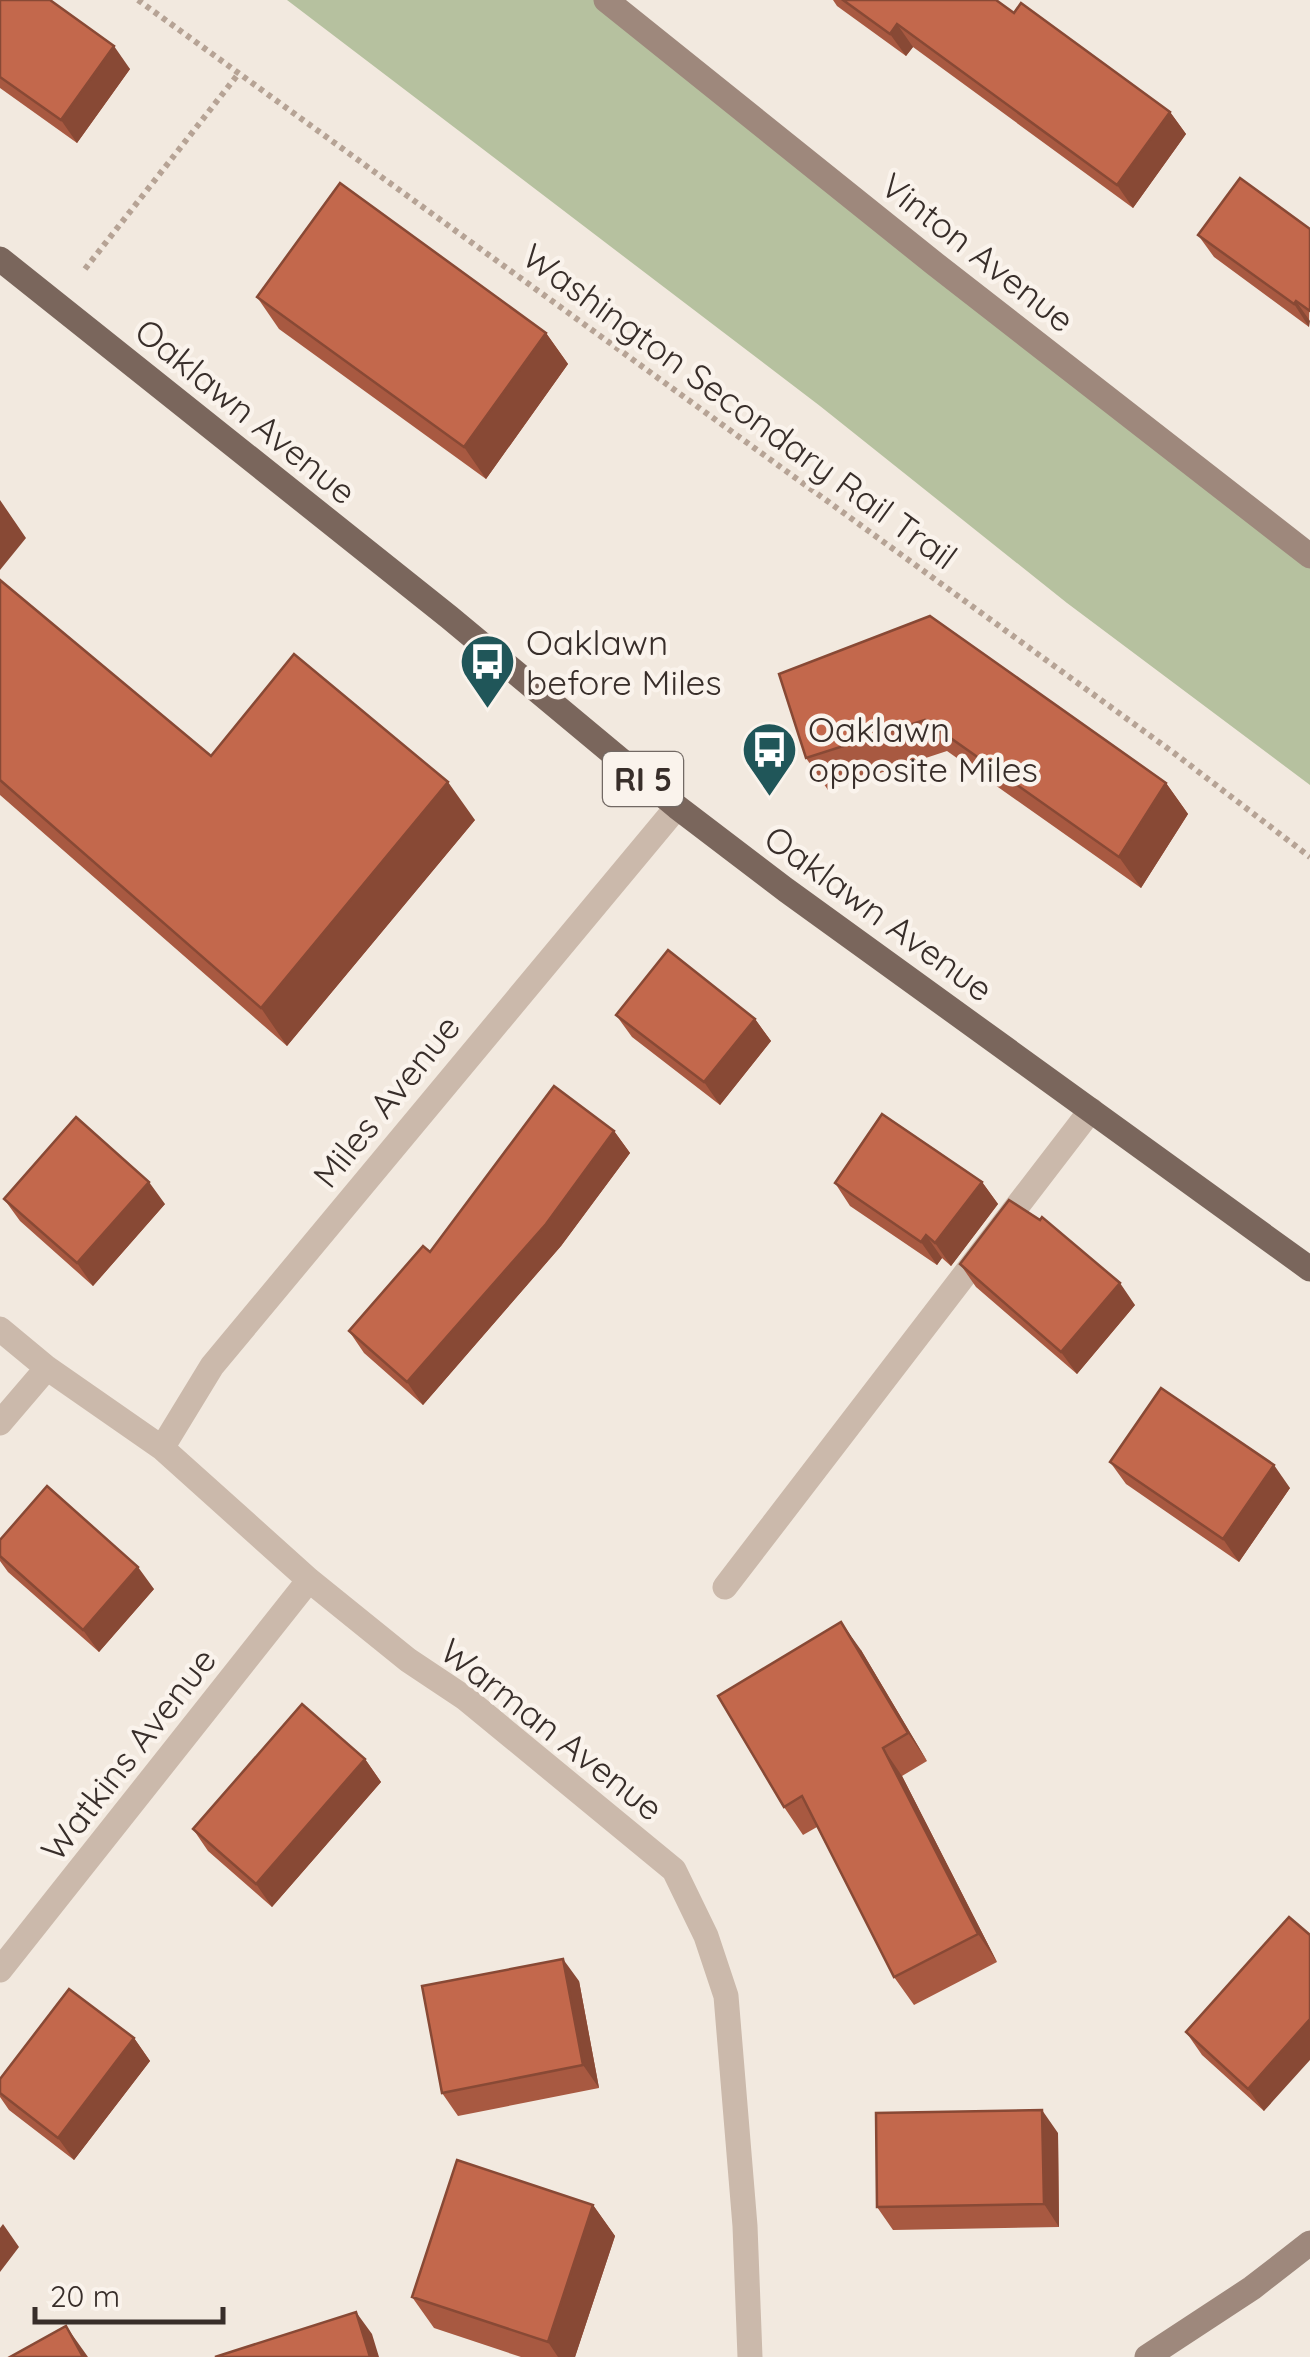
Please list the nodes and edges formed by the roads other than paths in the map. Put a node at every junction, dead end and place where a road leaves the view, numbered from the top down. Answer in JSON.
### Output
{"nodes":[{"id":1,"x":606,"y":0,"type":"edge"},
{"id":2,"x":0,"y":259,"type":"edge"},
{"id":3,"x":1310,"y":556,"type":"edge"},
{"id":4,"x":677,"y":807,"type":"junction"},
{"id":5,"x":1091,"y":1110,"type":"junction"},
{"id":6,"x":1310,"y":1269,"type":"edge"},
{"id":7,"x":0,"y":1329,"type":"edge"},
{"id":8,"x":46,"y":1368,"type":"junction"},
{"id":9,"x":0,"y":1423,"type":"edge"},
{"id":10,"x":162,"y":1448,"type":"junction"},
{"id":11,"x":309,"y":1580,"type":"junction"},
{"id":12,"x":725,"y":1586,"type":"dead end"},
{"id":13,"x":0,"y":1970,"type":"edge"},
{"id":14,"x":1310,"y":2244,"type":"edge"},
{"id":15,"x":750,"y":2357,"type":"edge"},
{"id":16,"x":1147,"y":2357,"type":"edge"}],
"edges":[{"from":1,"to":3,"type":"street","name":"Vinton Avenue"},
{"from":2,"to":4,"type":"main road","name":"Oaklawn Avenue","number":"RI 5"},
{"from":4,"to":5,"type":"main road","name":"Oaklawn Avenue","number":"RI 5"},
{"from":4,"to":10,"type":"street","name":"Miles Avenue"},
{"from":5,"to":6,"type":"main road","name":"Oaklawn Avenue","number":"RI 5"},
{"from":5,"to":12,"type":"street"},
{"from":7,"to":8,"type":"street","name":"Warman Avenue"},
{"from":8,"to":9,"type":"street"},
{"from":8,"to":10,"type":"street","name":"Warman Avenue"},
{"from":10,"to":11,"type":"street","name":"Warman Avenue"},
{"from":11,"to":13,"type":"street","name":"Watkins Avenue"},
{"from":11,"to":15,"type":"street","name":"Warman Avenue"},
{"from":14,"to":16,"type":"street"}]}
